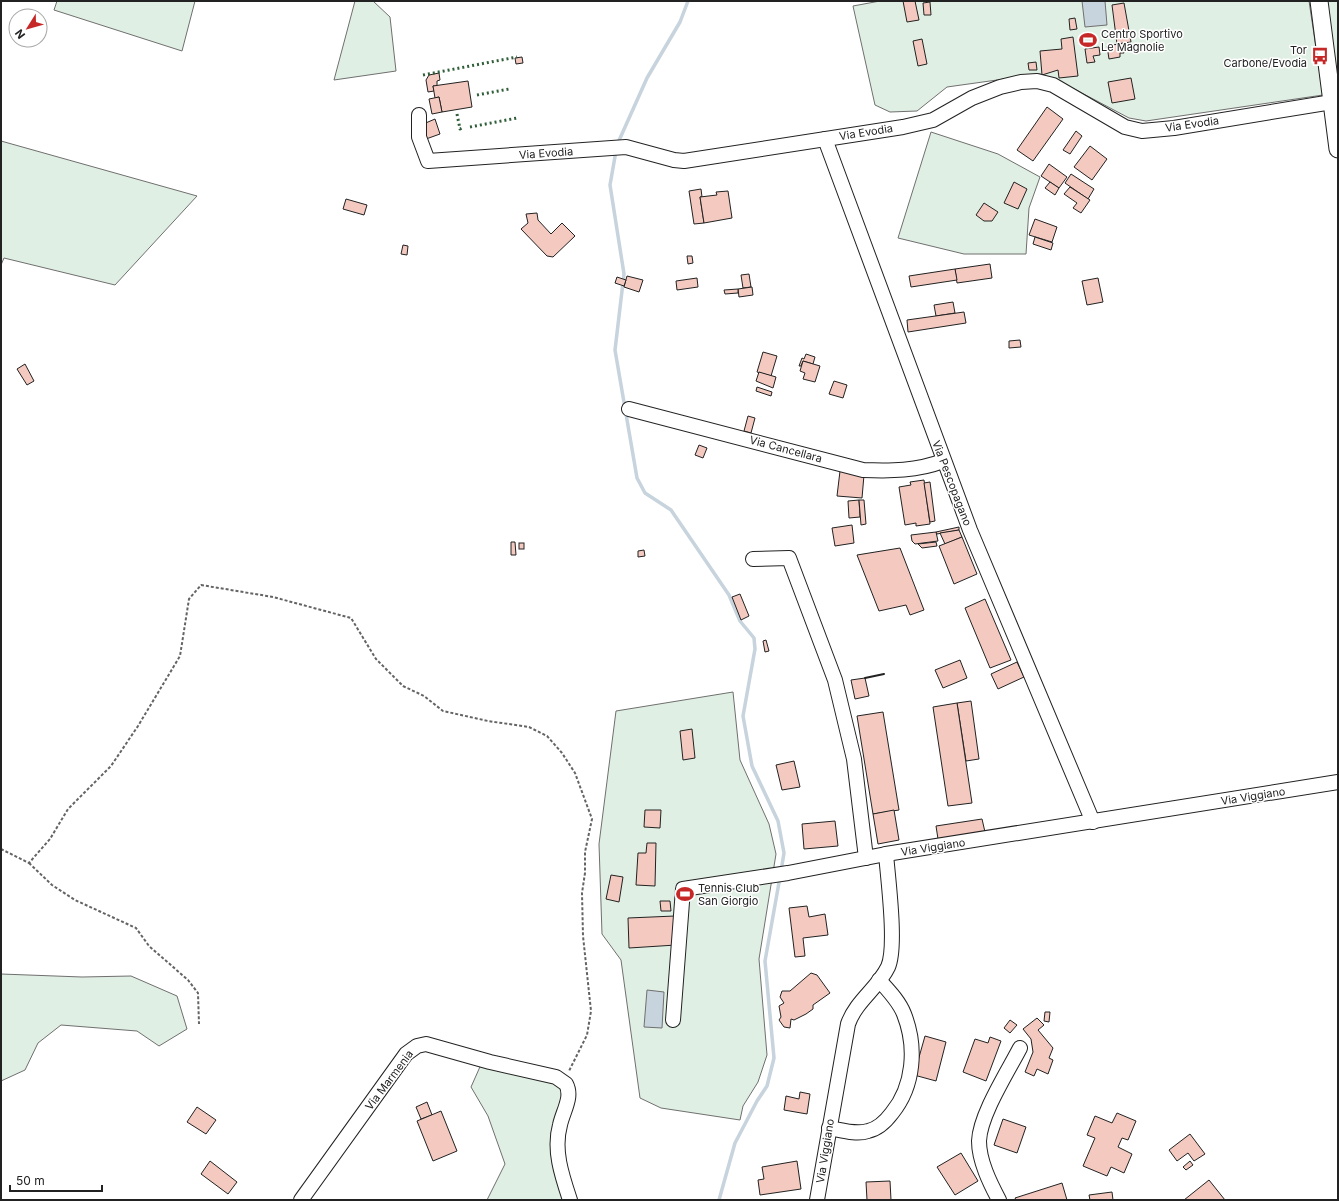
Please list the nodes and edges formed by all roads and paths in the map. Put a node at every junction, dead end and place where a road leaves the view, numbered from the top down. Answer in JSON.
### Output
{"nodes":[{"id":1,"x":1319,"y":1,"type":"edge"},
{"id":2,"x":1332,"y":102,"type":"junction"},
{"id":3,"x":419,"y":115,"type":"dead end"},
{"id":4,"x":825,"y":139,"type":"junction"},
{"id":5,"x":1338,"y":149,"type":"edge"},
{"id":6,"x":629,"y":409,"type":"dead end"},
{"id":7,"x":943,"y":461,"type":"junction"},
{"id":8,"x":754,"y":559,"type":"dead end"},
{"id":9,"x":1338,"y":782,"type":"edge"},
{"id":10,"x":1093,"y":822,"type":"junction"},
{"id":11,"x":1,"y":849,"type":"edge"},
{"id":12,"x":886,"y":854,"type":"junction"},
{"id":13,"x":866,"y":858,"type":"junction"},
{"id":14,"x":29,"y":863,"type":"junction"},
{"id":15,"x":879,"y":980,"type":"junction"},
{"id":16,"x":673,"y":1020,"type":"dead end"},
{"id":17,"x":199,"y":1024,"type":"dead end"},
{"id":18,"x":1020,"y":1048,"type":"dead end"},
{"id":19,"x":564,"y":1080,"type":"junction"},
{"id":20,"x":829,"y":1128,"type":"junction"},
{"id":21,"x":301,"y":1200,"type":"edge"},
{"id":22,"x":570,"y":1200,"type":"edge"},
{"id":23,"x":818,"y":1200,"type":"edge"},
{"id":24,"x":999,"y":1200,"type":"edge"}],
"edges":[{"from":1,"to":2,"type":"main road"},
{"from":2,"to":4,"type":"street","name":"Via Evodia"},
{"from":2,"to":5,"type":"main road"},
{"from":3,"to":4,"type":"street","name":"Via Evodia"},
{"from":4,"to":7,"type":"street","name":"Via Pescopagano"},
{"from":6,"to":7,"type":"street","name":"Via Cancellara"},
{"from":7,"to":10,"type":"street","name":"Via Pescopagano"},
{"from":8,"to":13,"type":"street"},
{"from":9,"to":10,"type":"street","name":"Via Viggiano"},
{"from":10,"to":12,"type":"street","name":"Via Viggiano"},
{"from":11,"to":14,"type":"path"},
{"from":12,"to":13,"type":"street"},
{"from":12,"to":15,"type":"street","name":"Via Viggiano"},
{"from":13,"to":16,"type":"street"},
{"from":14,"to":17,"type":"path"},
{"from":14,"to":19,"type":"path"},
{"from":15,"to":20,"type":"street","name":"Via Viggiano"},
{"from":15,"to":20,"type":"street"},
{"from":18,"to":24,"type":"street"},
{"from":19,"to":21,"type":"street","name":"Via Marmenia"},
{"from":19,"to":22,"type":"street"},
{"from":20,"to":23,"type":"street","name":"Via Viggiano"}]}
